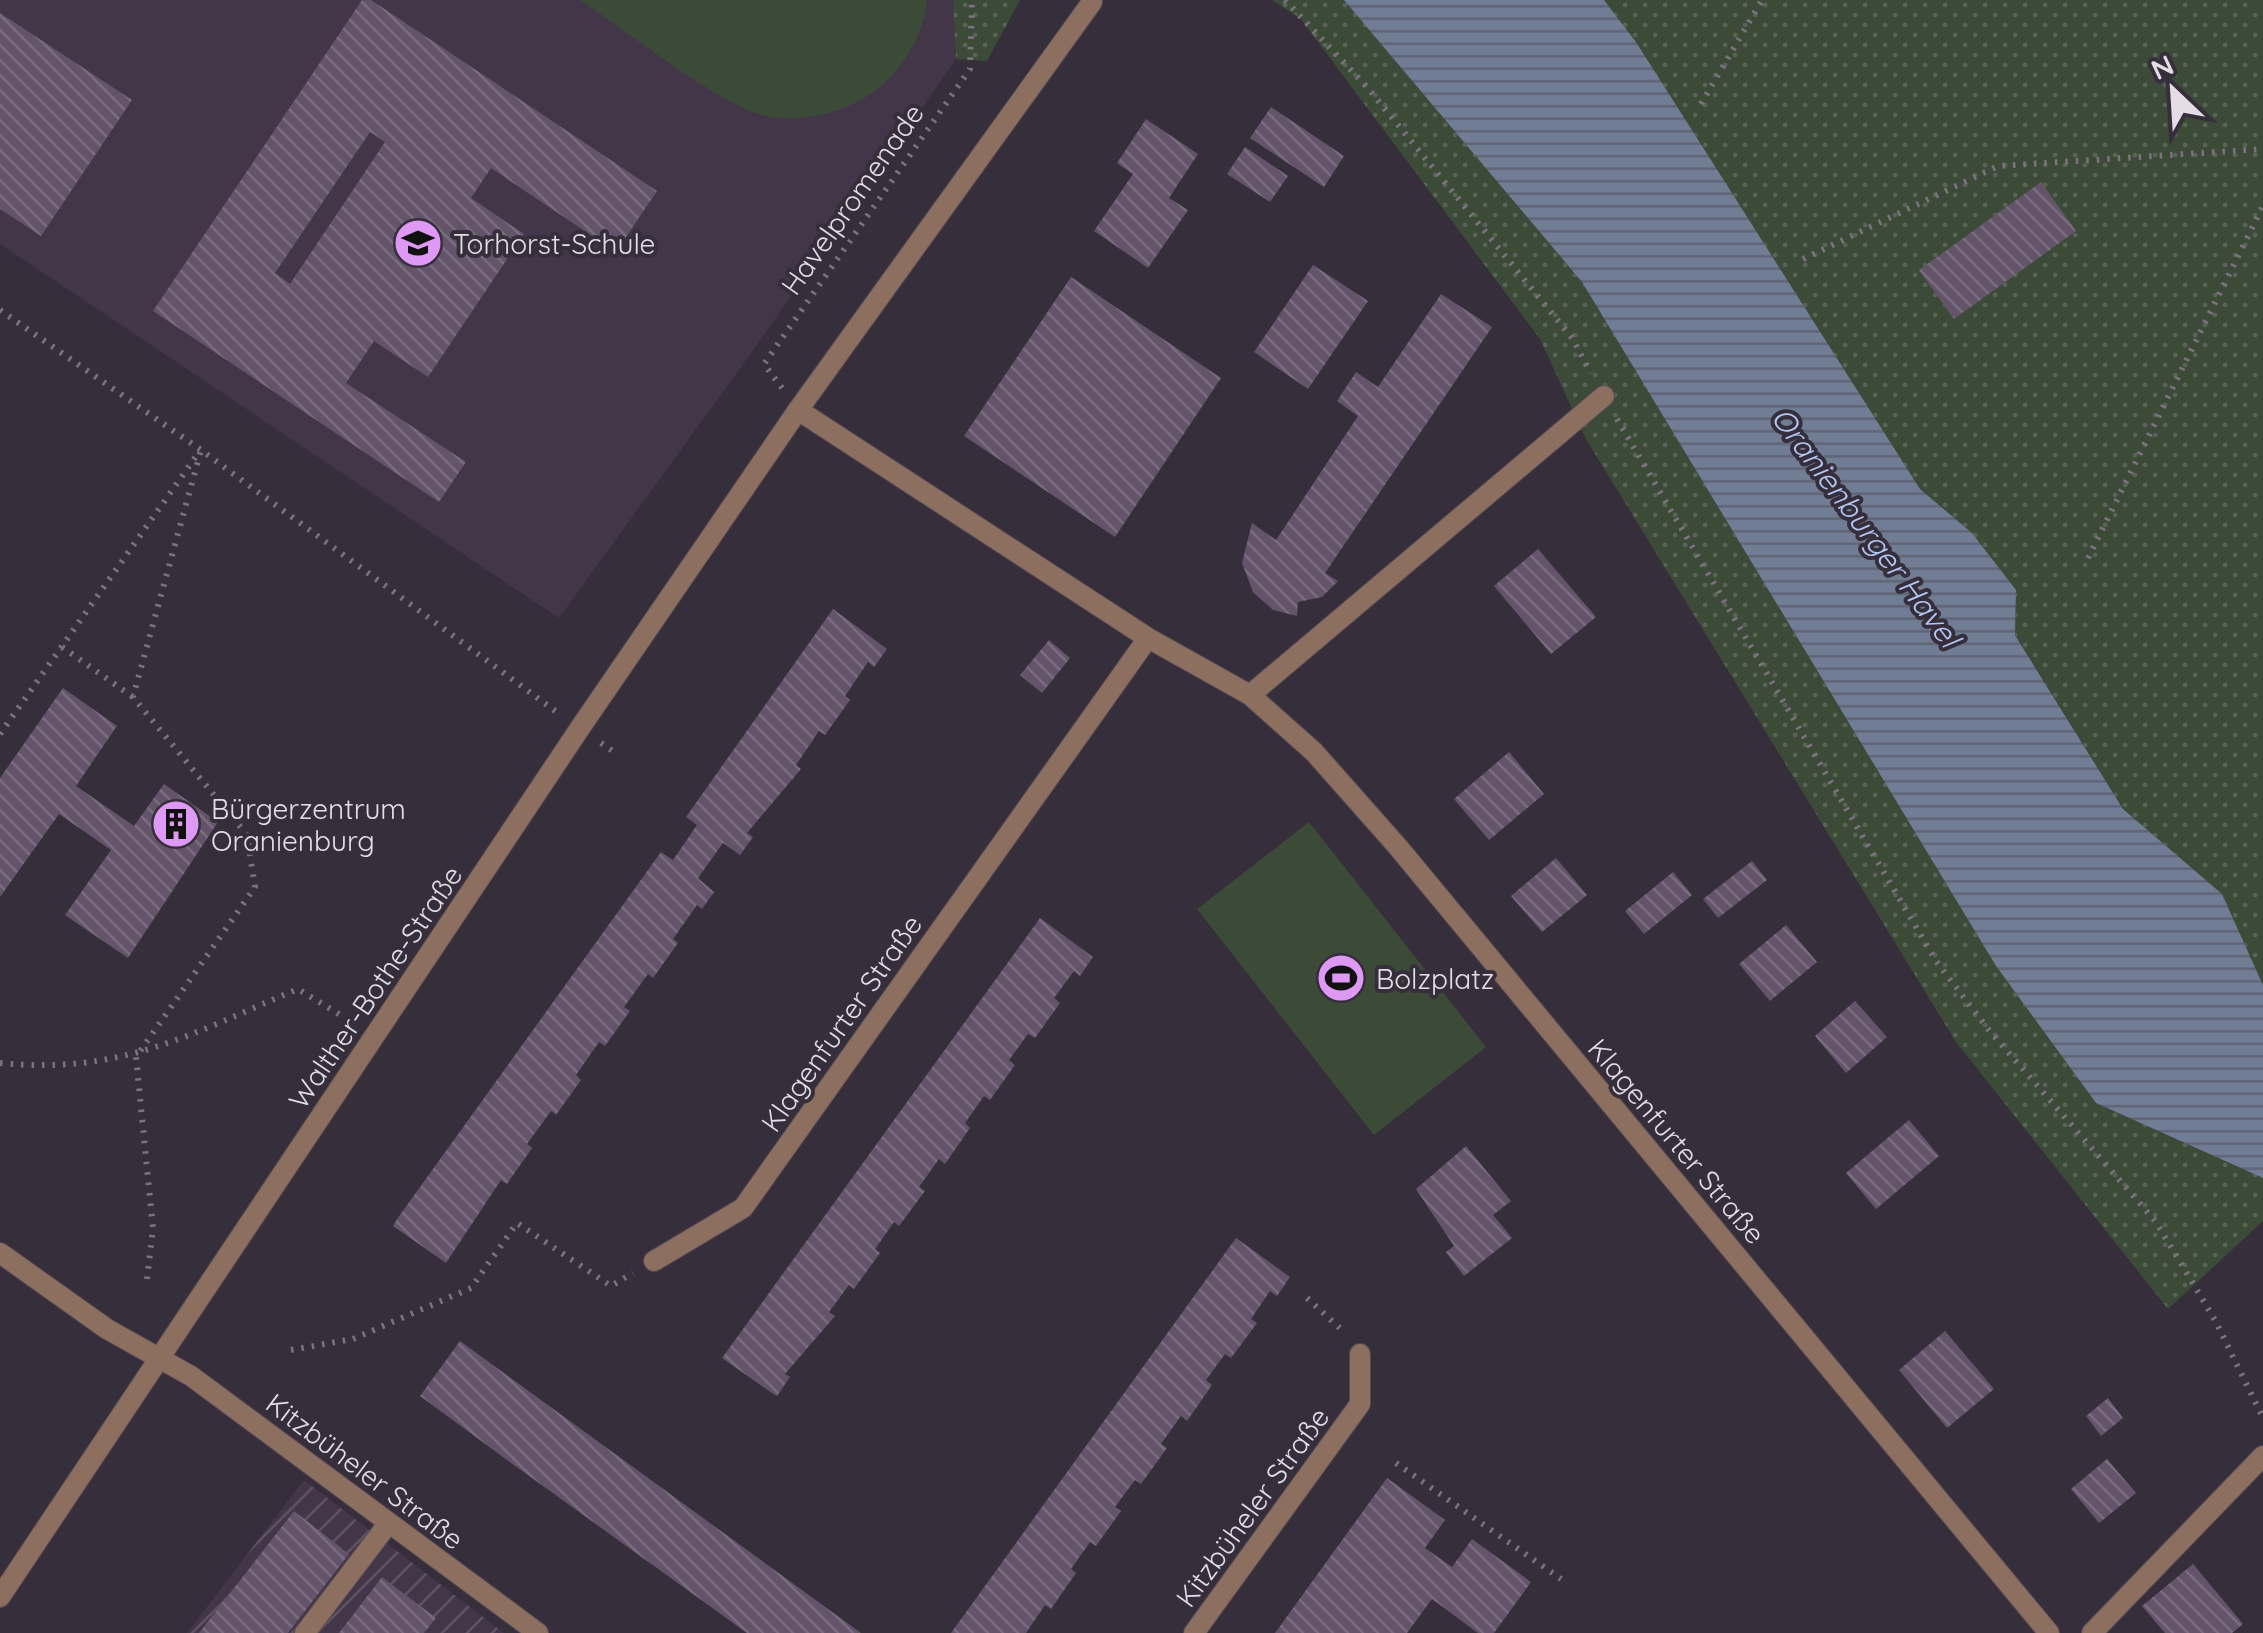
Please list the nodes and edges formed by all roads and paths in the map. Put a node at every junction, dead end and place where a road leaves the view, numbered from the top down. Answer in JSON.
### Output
{"nodes":[{"id":1,"x":972,"y":0,"type":"edge"},
{"id":2,"x":1285,"y":0,"type":"edge"},
{"id":3,"x":1762,"y":0,"type":"edge"},
{"id":4,"x":1092,"y":2,"type":"edge"},
{"id":5,"x":1701,"y":104,"type":"dead end"},
{"id":6,"x":2263,"y":149,"type":"edge"},
{"id":7,"x":2263,"y":206,"type":"edge"},
{"id":8,"x":1804,"y":259,"type":"dead end"},
{"id":9,"x":0,"y":310,"type":"edge"},
{"id":10,"x":1604,"y":396,"type":"junction"},
{"id":11,"x":798,"y":410,"type":"junction"},
{"id":12,"x":201,"y":450,"type":"junction"},
{"id":13,"x":2088,"y":558,"type":"dead end"},
{"id":14,"x":1148,"y":638,"type":"junction"},
{"id":15,"x":62,"y":647,"type":"junction"},
{"id":16,"x":1250,"y":694,"type":"junction"},
{"id":17,"x":133,"y":697,"type":"junction"},
{"id":18,"x":536,"y":698,"type":"dead end"},
{"id":19,"x":0,"y":734,"type":"edge"},
{"id":20,"x":329,"y":1008,"type":"dead end"},
{"id":21,"x":136,"y":1056,"type":"junction"},
{"id":22,"x":0,"y":1062,"type":"edge"},
{"id":23,"x":0,"y":1253,"type":"edge"},
{"id":24,"x":654,"y":1260,"type":"joint"},
{"id":25,"x":147,"y":1278,"type":"dead end"},
{"id":26,"x":1308,"y":1298,"type":"dead end"},
{"id":27,"x":292,"y":1350,"type":"dead end"},
{"id":28,"x":1360,"y":1354,"type":"joint"},
{"id":29,"x":156,"y":1358,"type":"junction"},
{"id":30,"x":2263,"y":1418,"type":"edge"},
{"id":31,"x":2263,"y":1456,"type":"edge"},
{"id":32,"x":1396,"y":1463,"type":"dead end"},
{"id":33,"x":388,"y":1524,"type":"junction"},
{"id":34,"x":1561,"y":1579,"type":"dead end"},
{"id":35,"x":0,"y":1598,"type":"edge"},
{"id":36,"x":304,"y":1633,"type":"edge"},
{"id":37,"x":538,"y":1633,"type":"edge"},
{"id":38,"x":1194,"y":1633,"type":"edge"},
{"id":39,"x":2049,"y":1633,"type":"edge"},
{"id":40,"x":2092,"y":1633,"type":"edge"}],
"edges":[{"from":1,"to":11,"type":"path","name":"Havelpromenade"},
{"from":2,"to":10,"type":"path"},
{"from":3,"to":5,"type":"path"},
{"from":4,"to":11,"type":"street","name":"Walther-Bothe-Straße"},
{"from":6,"to":8,"type":"path"},
{"from":7,"to":13,"type":"path"},
{"from":9,"to":12,"type":"path"},
{"from":10,"to":16,"type":"street"},
{"from":10,"to":30,"type":"path"},
{"from":11,"to":14,"type":"street","name":"Klagenfurter Straße"},
{"from":11,"to":29,"type":"street","name":"Walther-Bothe-Straße"},
{"from":12,"to":15,"type":"path"},
{"from":12,"to":17,"type":"path"},
{"from":12,"to":18,"type":"path"},
{"from":14,"to":16,"type":"street","name":"Klagenfurter Straße"},
{"from":14,"to":24,"type":"street","name":"Klagenfurter Straße"},
{"from":15,"to":17,"type":"path"},
{"from":15,"to":19,"type":"path"},
{"from":16,"to":39,"type":"street","name":"Klagenfurter Straße"},
{"from":17,"to":21,"type":"path"},
{"from":20,"to":21,"type":"path"},
{"from":21,"to":22,"type":"path"},
{"from":21,"to":25,"type":"path"},
{"from":23,"to":29,"type":"street","name":"Kitzbüheler Straße"},
{"from":24,"to":27,"type":"path"},
{"from":26,"to":28,"type":"path"},
{"from":28,"to":38,"type":"street","name":"Kitzbüheler Straße"},
{"from":29,"to":33,"type":"street","name":"Kitzbüheler Straße"},
{"from":29,"to":35,"type":"street","name":"Walther-Bothe-Straße"},
{"from":31,"to":40,"type":"street"},
{"from":32,"to":34,"type":"path"},
{"from":33,"to":36,"type":"street"},
{"from":33,"to":37,"type":"street","name":"Kitzbüheler Straße"}]}
